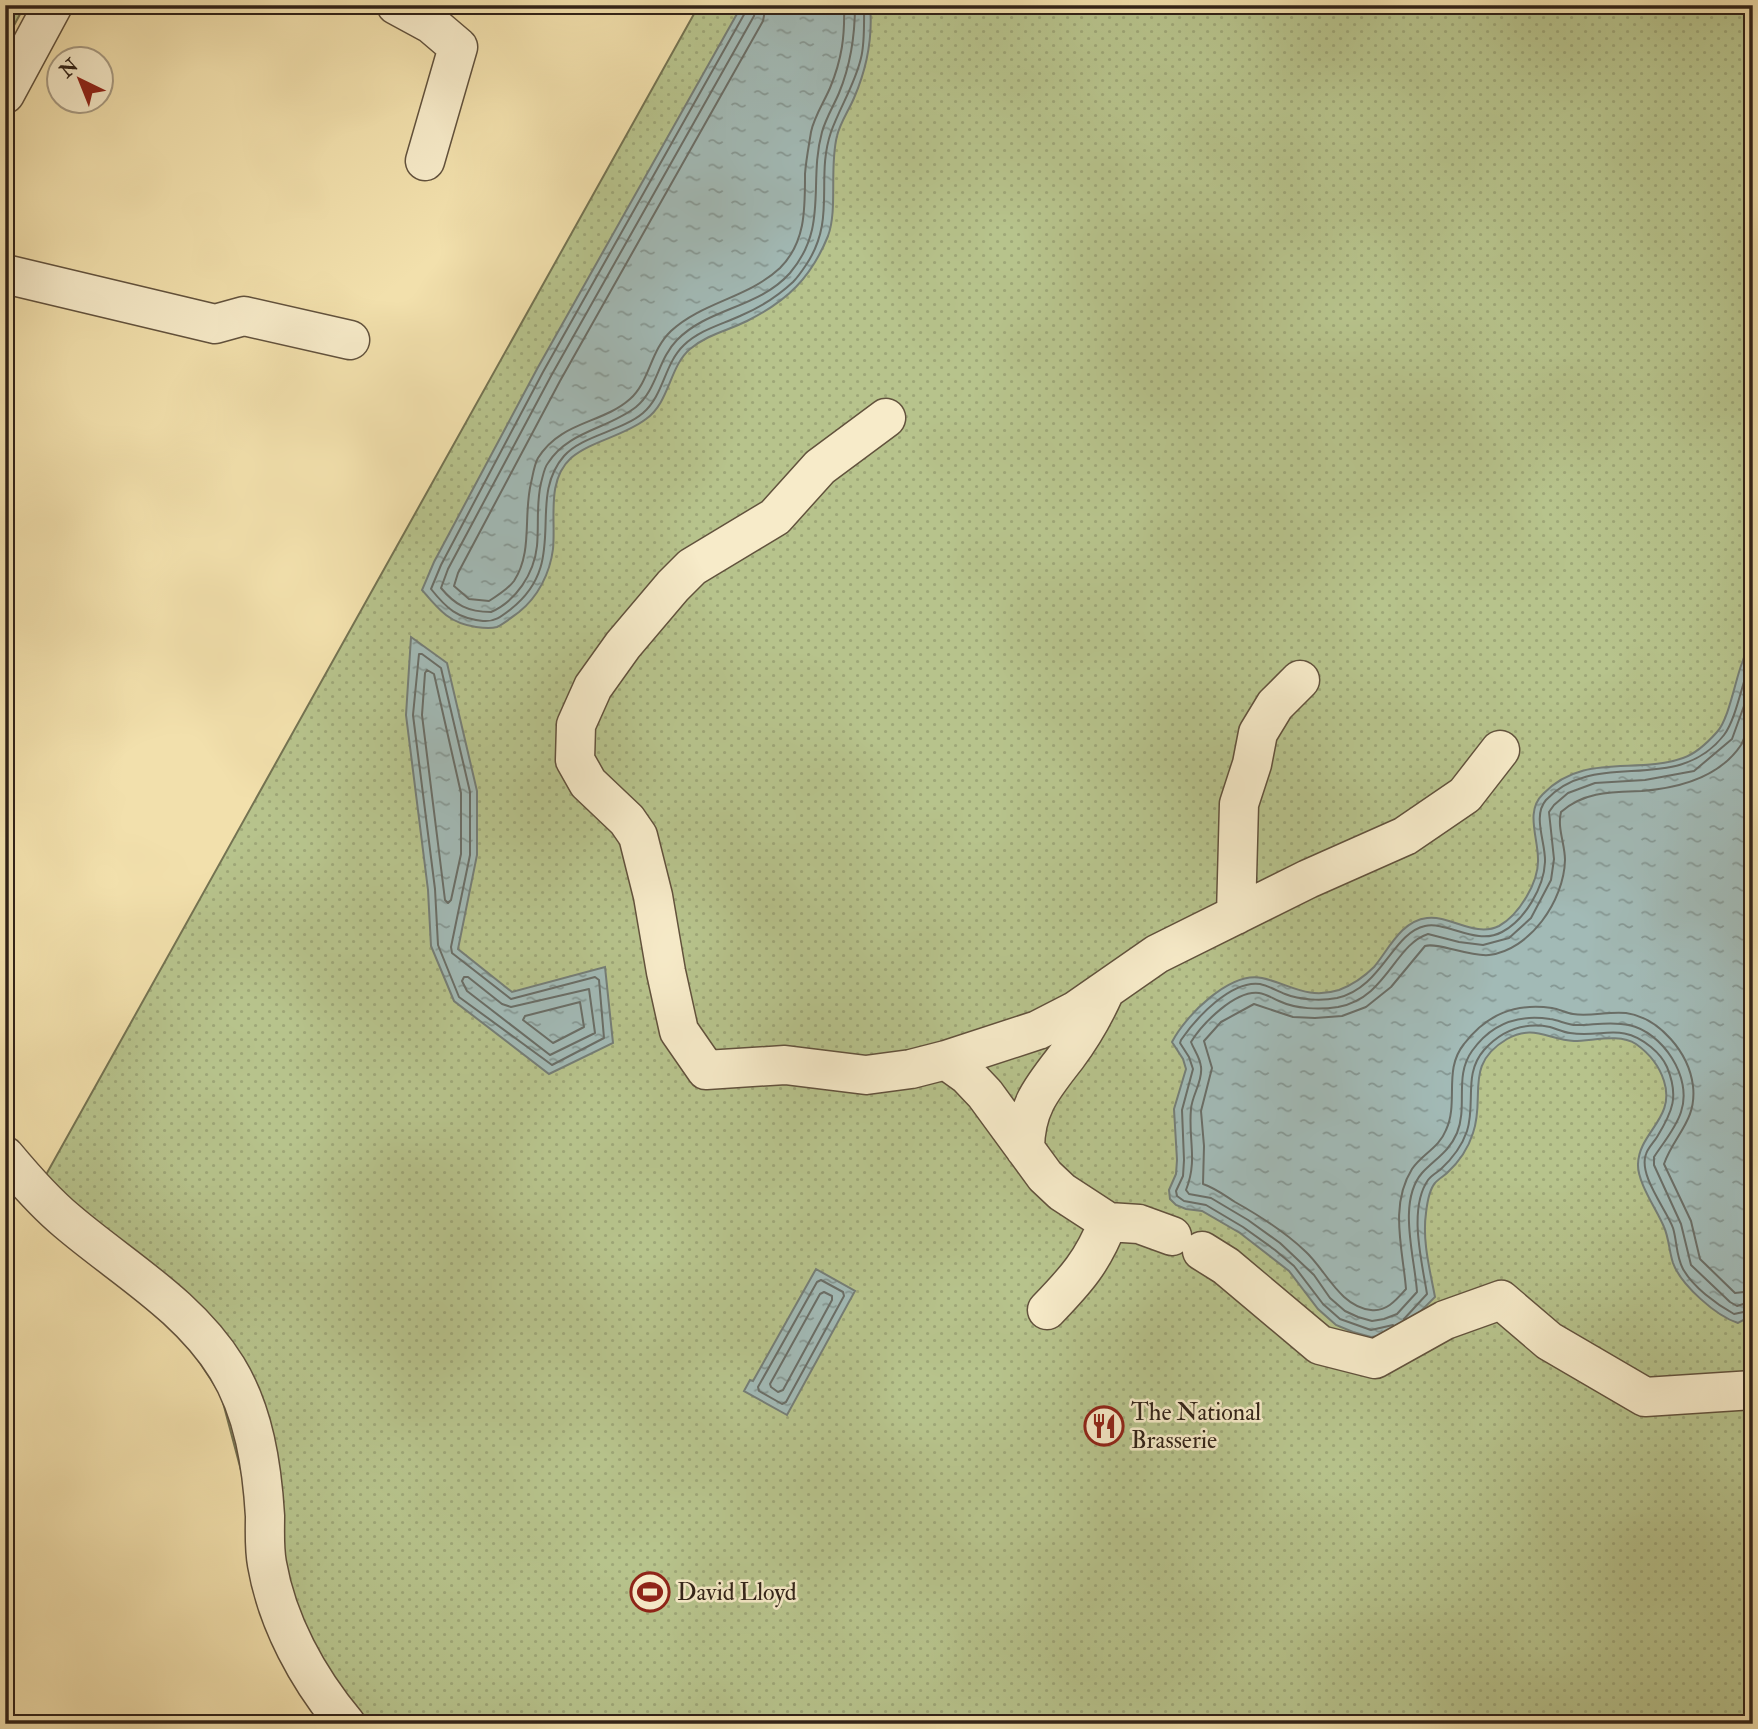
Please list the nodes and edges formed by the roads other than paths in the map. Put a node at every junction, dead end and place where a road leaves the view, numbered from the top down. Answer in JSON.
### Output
{"nodes":[{"id":1,"x":53,"y":5,"type":"edge"},
{"id":2,"x":408,"y":8,"type":"edge"},
{"id":3,"x":5,"y":94,"type":"edge"},
{"id":4,"x":425,"y":161,"type":"dead end"},
{"id":5,"x":5,"y":274,"type":"edge"},
{"id":6,"x":350,"y":340,"type":"dead end"},
{"id":7,"x":886,"y":418,"type":"dead end"},
{"id":8,"x":1300,"y":680,"type":"dead end"},
{"id":9,"x":1500,"y":750,"type":"dead end"},
{"id":10,"x":1236,"y":915,"type":"junction"},
{"id":11,"x":1105,"y":991,"type":"junction"},
{"id":12,"x":946,"y":1060,"type":"junction"},
{"id":13,"x":1025,"y":1149,"type":"junction"},
{"id":14,"x":5,"y":1156,"type":"edge"},
{"id":15,"x":1108,"y":1222,"type":"junction"},
{"id":16,"x":1047,"y":1310,"type":"dead end"},
{"id":17,"x":1753,"y":1391,"type":"edge"},
{"id":18,"x":346,"y":1724,"type":"edge"}],
"edges":[{"from":1,"to":3,"type":"street"},
{"from":2,"to":4,"type":"street"},
{"from":5,"to":6,"type":"street"},
{"from":7,"to":12,"type":"street"},
{"from":8,"to":10,"type":"street"},
{"from":9,"to":10,"type":"street"},
{"from":10,"to":11,"type":"street"},
{"from":11,"to":12,"type":"street"},
{"from":11,"to":13,"type":"street"},
{"from":12,"to":13,"type":"street"},
{"from":13,"to":15,"type":"street"},
{"from":14,"to":18,"type":"street"},
{"from":15,"to":16,"type":"street"},
{"from":15,"to":17,"type":"street"}]}
